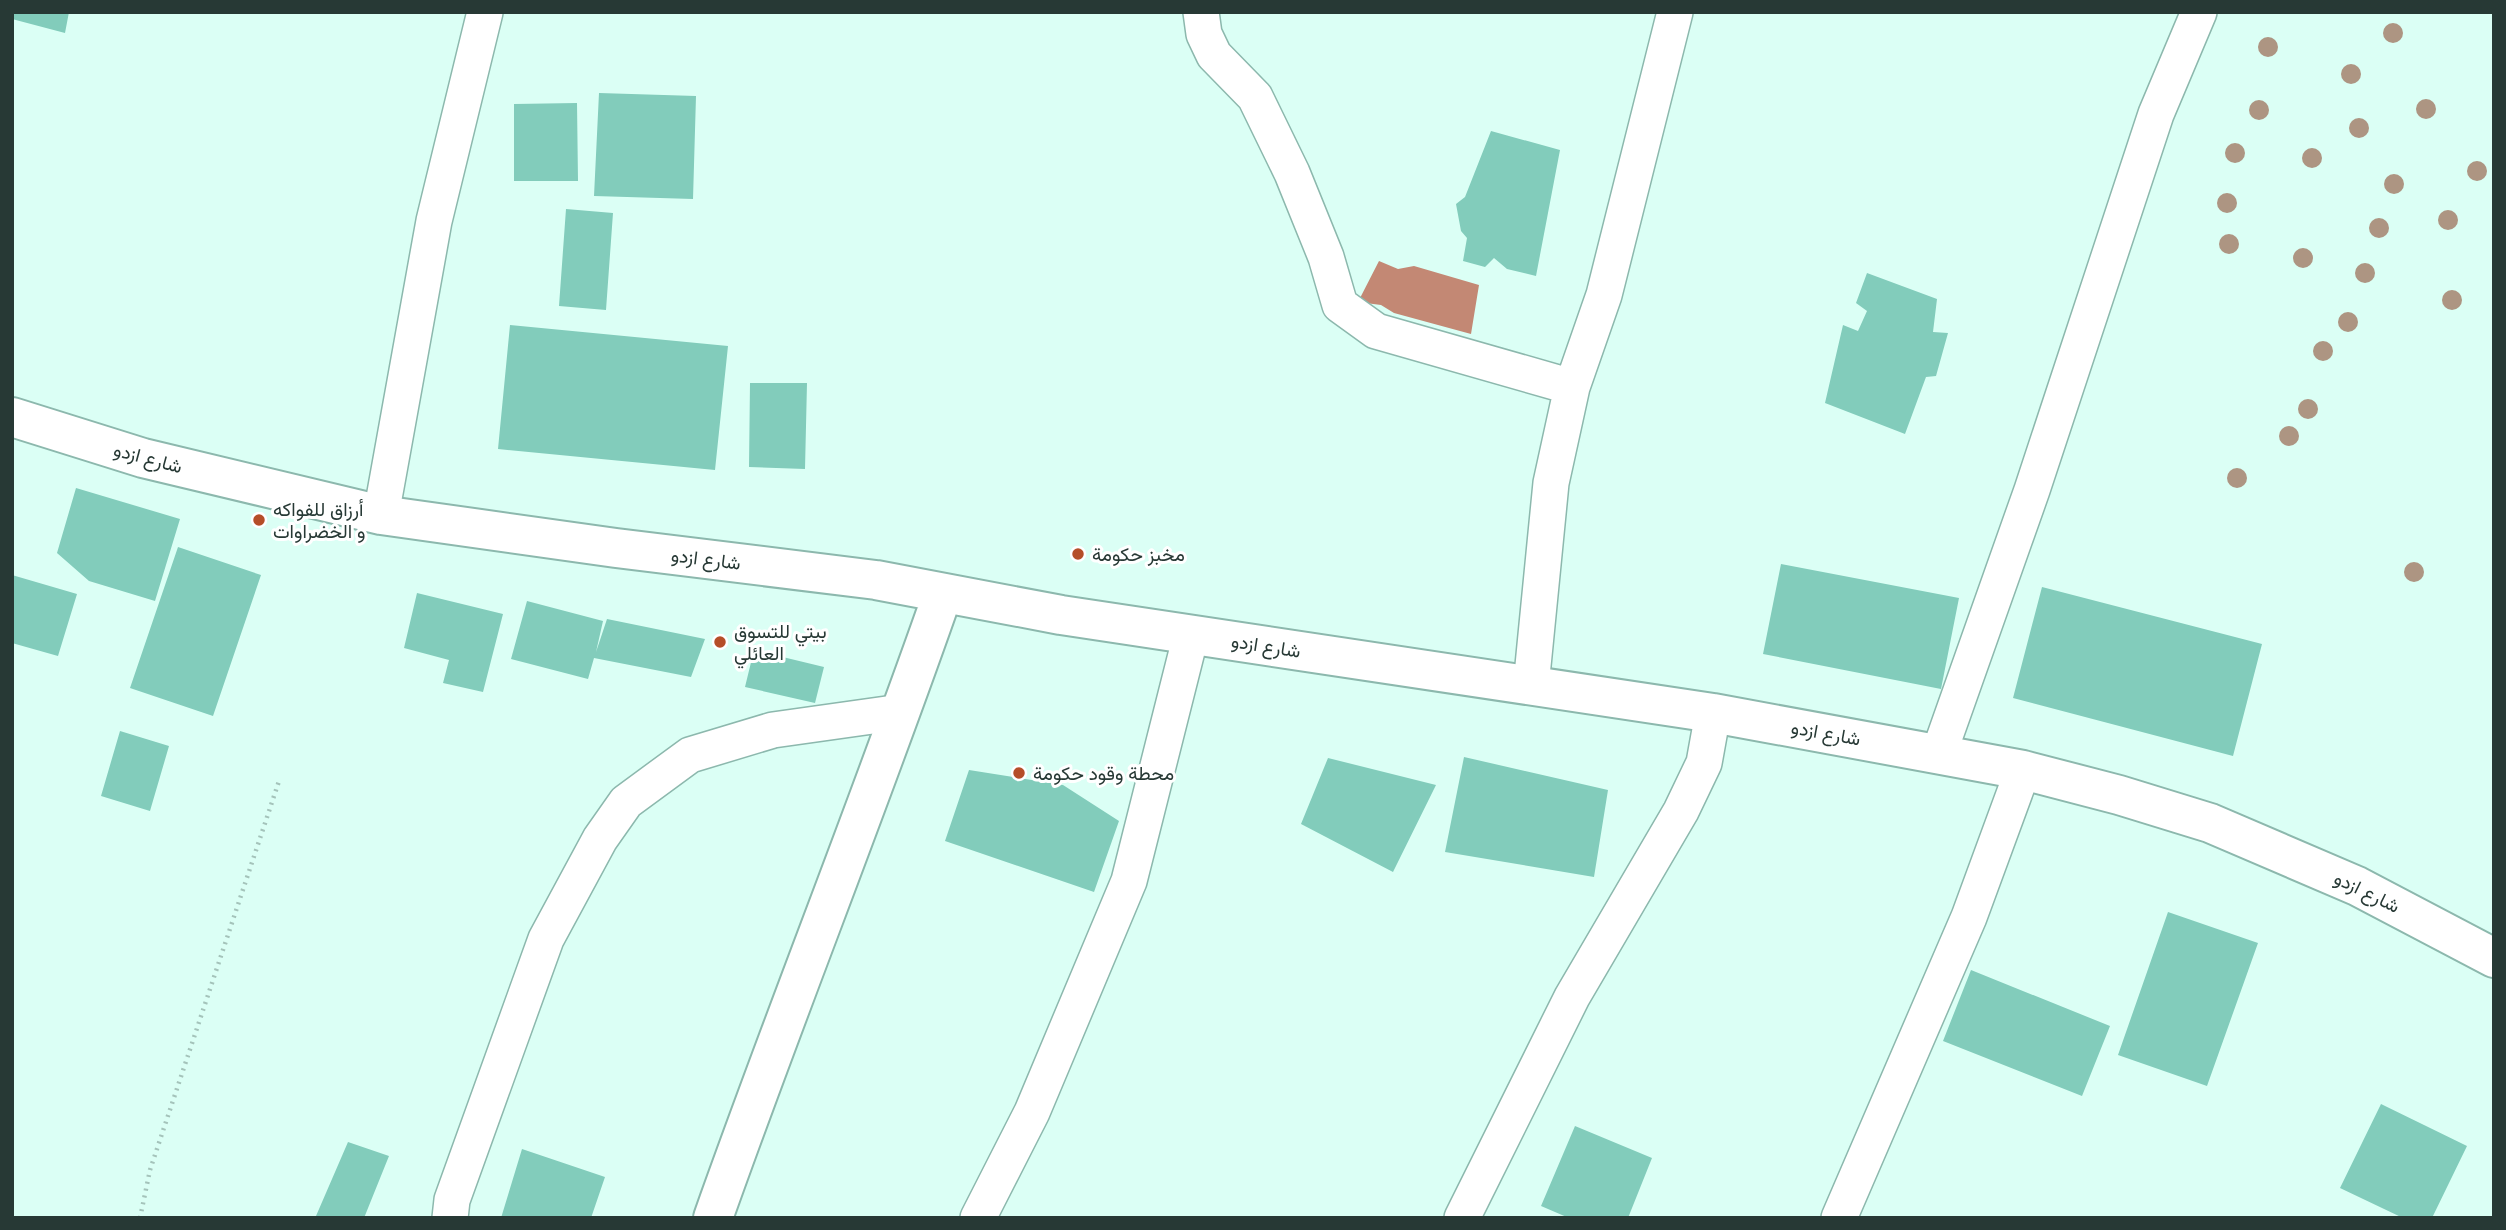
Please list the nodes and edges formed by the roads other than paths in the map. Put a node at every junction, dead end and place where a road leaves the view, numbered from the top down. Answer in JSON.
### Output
{"nodes":[{"id":1,"x":485,"y":12,"type":"edge"},
{"id":2,"x":1201,"y":12,"type":"edge"},
{"id":3,"x":1675,"y":12,"type":"edge"},
{"id":4,"x":2199,"y":12,"type":"edge"},
{"id":5,"x":1573,"y":387,"type":"junction"},
{"id":6,"x":12,"y":417,"type":"edge"},
{"id":7,"x":381,"y":515,"type":"junction"},
{"id":8,"x":943,"y":593,"type":"junction"},
{"id":9,"x":1191,"y":635,"type":"junction"},
{"id":10,"x":1531,"y":686,"type":"junction"},
{"id":11,"x":901,"y":712,"type":"junction"},
{"id":12,"x":1713,"y":713,"type":"junction"},
{"id":13,"x":1939,"y":753,"type":"junction"},
{"id":14,"x":2023,"y":771,"type":"junction"},
{"id":15,"x":2494,"y":958,"type":"edge"},
{"id":16,"x":450,"y":1218,"type":"edge"},
{"id":17,"x":713,"y":1218,"type":"edge"},
{"id":18,"x":978,"y":1218,"type":"edge"},
{"id":19,"x":1462,"y":1218,"type":"edge"},
{"id":20,"x":1839,"y":1218,"type":"edge"}],
"edges":[{"from":1,"to":7,"type":"street"},
{"from":2,"to":5,"type":"street"},
{"from":3,"to":5,"type":"street"},
{"from":4,"to":13,"type":"street"},
{"from":5,"to":10,"type":"street"},
{"from":6,"to":7,"type":"street","name":"شارع ازدو"},
{"from":7,"to":8,"type":"street","name":"شارع ازدو"},
{"from":8,"to":9,"type":"street","name":"شارع ازدو"},
{"from":8,"to":11,"type":"street"},
{"from":9,"to":10,"type":"street","name":"شارع ازدو"},
{"from":9,"to":18,"type":"street"},
{"from":10,"to":12,"type":"street","name":"شارع ازدو"},
{"from":11,"to":16,"type":"street"},
{"from":11,"to":17,"type":"street"},
{"from":12,"to":13,"type":"street","name":"شارع ازدو"},
{"from":12,"to":19,"type":"street"},
{"from":13,"to":14,"type":"street","name":"شارع ازدو"},
{"from":14,"to":15,"type":"street","name":"شارع ازدو"},
{"from":14,"to":20,"type":"street"}]}
